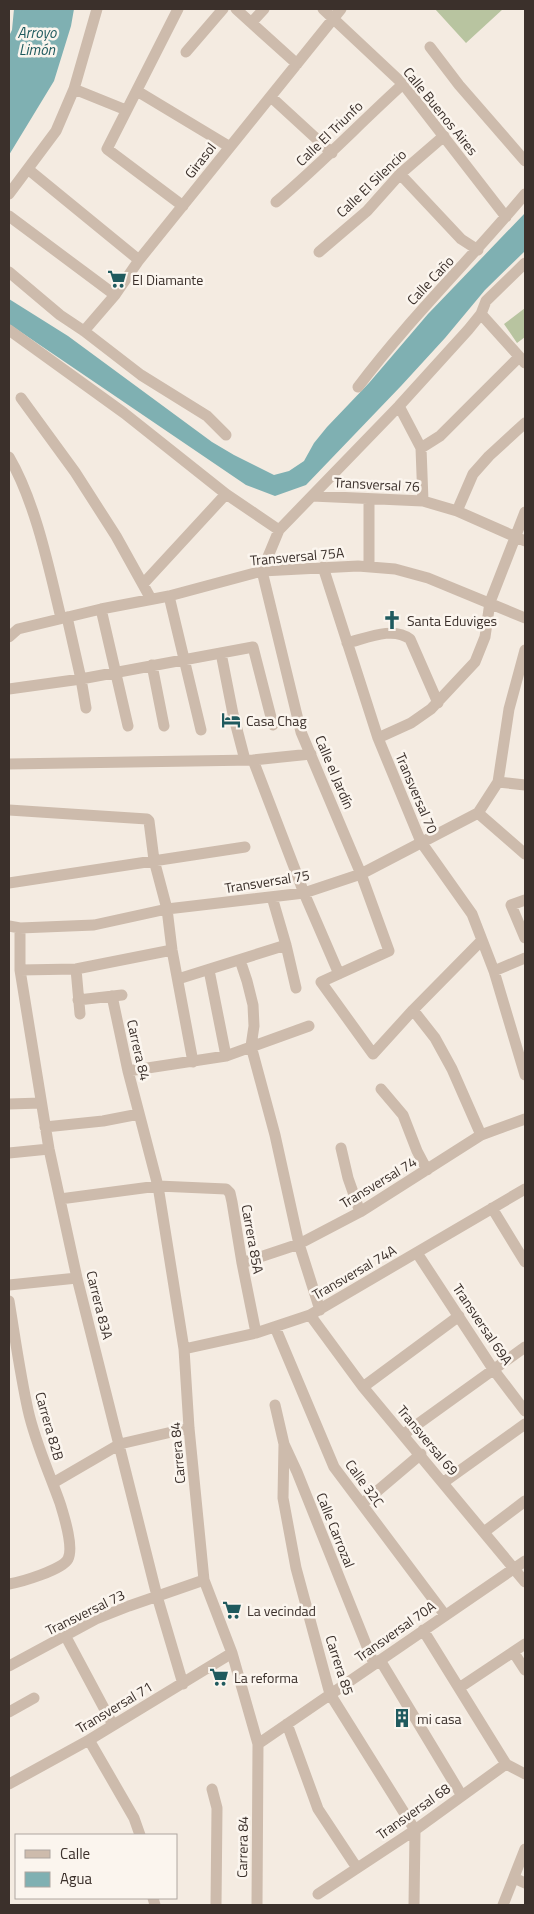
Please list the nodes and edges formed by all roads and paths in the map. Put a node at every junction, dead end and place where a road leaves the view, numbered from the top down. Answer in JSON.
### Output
{"nodes":[{"id":1,"x":97,"y":9,"type":"edge"},
{"id":2,"x":178,"y":9,"type":"edge"},
{"id":3,"x":223,"y":9,"type":"edge"},
{"id":4,"x":236,"y":9,"type":"edge"},
{"id":5,"x":264,"y":9,"type":"edge"},
{"id":6,"x":323,"y":9,"type":"edge"},
{"id":7,"x":341,"y":9,"type":"edge"},
{"id":8,"x":334,"y":19,"type":"junction"},
{"id":9,"x":252,"y":22,"type":"junction"},
{"id":10,"x":430,"y":46,"type":"dead end"},
{"id":11,"x":186,"y":52,"type":"dead end"},
{"id":12,"x":297,"y":64,"type":"junction"},
{"id":13,"x":403,"y":84,"type":"junction"},
{"id":14,"x":74,"y":89,"type":"junction"},
{"id":15,"x":136,"y":90,"type":"junction"},
{"id":16,"x":270,"y":97,"type":"junction"},
{"id":17,"x":126,"y":110,"type":"junction"},
{"id":18,"x":444,"y":136,"type":"junction"},
{"id":19,"x":230,"y":147,"type":"junction"},
{"id":20,"x":332,"y":153,"type":"junction"},
{"id":21,"x":525,"y":161,"type":"edge"},
{"id":22,"x":29,"y":170,"type":"junction"},
{"id":23,"x":400,"y":174,"type":"junction"},
{"id":24,"x":9,"y":194,"type":"edge"},
{"id":25,"x":525,"y":194,"type":"edge"},
{"id":26,"x":276,"y":202,"type":"dead end"},
{"id":27,"x":183,"y":206,"type":"junction"},
{"id":28,"x":9,"y":216,"type":"edge"},
{"id":29,"x":506,"y":217,"type":"junction"},
{"id":30,"x":478,"y":250,"type":"junction"},
{"id":31,"x":319,"y":252,"type":"dead end"},
{"id":32,"x":139,"y":260,"type":"junction"},
{"id":33,"x":525,"y":263,"type":"edge"},
{"id":34,"x":9,"y":272,"type":"edge"},
{"id":35,"x":115,"y":295,"type":"junction"},
{"id":36,"x":481,"y":314,"type":"junction"},
{"id":37,"x":9,"y":330,"type":"edge"},
{"id":38,"x":84,"y":331,"type":"junction"},
{"id":39,"x":522,"y":360,"type":"edge"},
{"id":40,"x":358,"y":387,"type":"dead end"},
{"id":41,"x":22,"y":398,"type":"dead end"},
{"id":42,"x":399,"y":406,"type":"junction"},
{"id":43,"x":525,"y":423,"type":"edge"},
{"id":44,"x":226,"y":436,"type":"dead end"},
{"id":45,"x":421,"y":448,"type":"junction"},
{"id":46,"x":9,"y":457,"type":"edge"},
{"id":47,"x":226,"y":494,"type":"junction"},
{"id":48,"x":312,"y":496,"type":"junction"},
{"id":49,"x":370,"y":498,"type":"junction"},
{"id":50,"x":423,"y":501,"type":"junction"},
{"id":51,"x":457,"y":511,"type":"junction"},
{"id":52,"x":525,"y":512,"type":"edge"},
{"id":53,"x":279,"y":530,"type":"junction"},
{"id":54,"x":520,"y":539,"type":"edge"},
{"id":55,"x":369,"y":567,"type":"junction"},
{"id":56,"x":323,"y":568,"type":"junction"},
{"id":57,"x":262,"y":571,"type":"junction"},
{"id":58,"x":143,"y":584,"type":"junction"},
{"id":59,"x":169,"y":596,"type":"junction"},
{"id":60,"x":152,"y":599,"type":"junction"},
{"id":61,"x":490,"y":602,"type":"junction"},
{"id":62,"x":101,"y":608,"type":"junction"},
{"id":63,"x":64,"y":618,"type":"junction"},
{"id":64,"x":525,"y":618,"type":"edge"},
{"id":65,"x":10,"y":636,"type":"edge"},
{"id":66,"x":347,"y":643,"type":"junction"},
{"id":67,"x":525,"y":650,"type":"edge"},
{"id":68,"x":221,"y":653,"type":"junction"},
{"id":69,"x":185,"y":659,"type":"junction"},
{"id":70,"x":152,"y":665,"type":"junction"},
{"id":71,"x":116,"y":672,"type":"junction"},
{"id":72,"x":81,"y":679,"type":"junction"},
{"id":73,"x":9,"y":689,"type":"edge"},
{"id":74,"x":438,"y":703,"type":"junction"},
{"id":75,"x":86,"y":708,"type":"dead end"},
{"id":76,"x":273,"y":725,"type":"dead end"},
{"id":77,"x":128,"y":726,"type":"dead end"},
{"id":78,"x":164,"y":726,"type":"dead end"},
{"id":79,"x":200,"y":730,"type":"dead end"},
{"id":80,"x":378,"y":738,"type":"junction"},
{"id":81,"x":311,"y":754,"type":"junction"},
{"id":82,"x":249,"y":760,"type":"junction"},
{"id":83,"x":9,"y":764,"type":"edge"},
{"id":84,"x":498,"y":782,"type":"junction"},
{"id":85,"x":525,"y":785,"type":"edge"},
{"id":86,"x":9,"y":810,"type":"edge"},
{"id":87,"x":478,"y":813,"type":"junction"},
{"id":88,"x":421,"y":842,"type":"junction"},
{"id":89,"x":245,"y":846,"type":"dead end"},
{"id":90,"x":525,"y":854,"type":"edge"},
{"id":91,"x":154,"y":860,"type":"junction"},
{"id":92,"x":362,"y":874,"type":"junction"},
{"id":93,"x":9,"y":883,"type":"edge"},
{"id":94,"x":304,"y":893,"type":"junction"},
{"id":95,"x":272,"y":897,"type":"junction"},
{"id":96,"x":525,"y":900,"type":"edge"},
{"id":97,"x":167,"y":909,"type":"junction"},
{"id":98,"x":14,"y":927,"type":"edge"},
{"id":99,"x":525,"y":938,"type":"edge"},
{"id":100,"x":482,"y":940,"type":"junction"},
{"id":101,"x":286,"y":945,"type":"junction"},
{"id":102,"x":172,"y":950,"type":"junction"},
{"id":103,"x":525,"y":958,"type":"edge"},
{"id":104,"x":240,"y":960,"type":"junction"},
{"id":105,"x":76,"y":969,"type":"junction"},
{"id":106,"x":20,"y":970,"type":"junction"},
{"id":107,"x":209,"y":970,"type":"junction"},
{"id":108,"x":494,"y":971,"type":"junction"},
{"id":109,"x":339,"y":974,"type":"junction"},
{"id":110,"x":178,"y":978,"type":"junction"},
{"id":111,"x":296,"y":988,"type":"dead end"},
{"id":112,"x":78,"y":1000,"type":"junction"},
{"id":113,"x":413,"y":1010,"type":"junction"},
{"id":114,"x":80,"y":1014,"type":"dead end"},
{"id":115,"x":309,"y":1026,"type":"dead end"},
{"id":116,"x":251,"y":1046,"type":"junction"},
{"id":117,"x":226,"y":1056,"type":"junction"},
{"id":118,"x":194,"y":1062,"type":"junction"},
{"id":119,"x":128,"y":1071,"type":"junction"},
{"id":120,"x":525,"y":1075,"type":"edge"},
{"id":121,"x":381,"y":1089,"type":"dead end"},
{"id":122,"x":41,"y":1103,"type":"junction"},
{"id":123,"x":9,"y":1104,"type":"edge"},
{"id":124,"x":139,"y":1114,"type":"junction"},
{"id":125,"x":525,"y":1119,"type":"edge"},
{"id":126,"x":45,"y":1127,"type":"junction"},
{"id":127,"x":482,"y":1135,"type":"junction"},
{"id":128,"x":340,"y":1148,"type":"dead end"},
{"id":129,"x":49,"y":1149,"type":"junction"},
{"id":130,"x":9,"y":1154,"type":"edge"},
{"id":131,"x":427,"y":1170,"type":"junction"},
{"id":132,"x":158,"y":1186,"type":"junction"},
{"id":133,"x":525,"y":1189,"type":"edge"},
{"id":134,"x":60,"y":1199,"type":"junction"},
{"id":135,"x":492,"y":1208,"type":"junction"},
{"id":136,"x":360,"y":1212,"type":"junction"},
{"id":137,"x":299,"y":1244,"type":"junction"},
{"id":138,"x":417,"y":1253,"type":"junction"},
{"id":139,"x":525,"y":1262,"type":"edge"},
{"id":140,"x":242,"y":1264,"type":"junction"},
{"id":141,"x":78,"y":1278,"type":"junction"},
{"id":142,"x":9,"y":1285,"type":"edge"},
{"id":143,"x":9,"y":1301,"type":"edge"},
{"id":144,"x":315,"y":1312,"type":"junction"},
{"id":145,"x":459,"y":1316,"type":"junction"},
{"id":146,"x":275,"y":1327,"type":"junction"},
{"id":147,"x":256,"y":1333,"type":"junction"},
{"id":148,"x":525,"y":1347,"type":"edge"},
{"id":149,"x":184,"y":1349,"type":"junction"},
{"id":150,"x":494,"y":1369,"type":"junction"},
{"id":151,"x":363,"y":1387,"type":"junction"},
{"id":152,"x":275,"y":1405,"type":"dead end"},
{"id":153,"x":525,"y":1411,"type":"edge"},
{"id":154,"x":525,"y":1424,"type":"edge"},
{"id":155,"x":189,"y":1428,"type":"junction"},
{"id":156,"x":404,"y":1434,"type":"junction"},
{"id":157,"x":120,"y":1444,"type":"junction"},
{"id":158,"x":284,"y":1444,"type":"junction"},
{"id":159,"x":421,"y":1454,"type":"junction"},
{"id":160,"x":444,"y":1482,"type":"junction"},
{"id":161,"x":53,"y":1483,"type":"junction"},
{"id":162,"x":525,"y":1501,"type":"edge"},
{"id":163,"x":362,"y":1504,"type":"junction"},
{"id":164,"x":484,"y":1532,"type":"junction"},
{"id":165,"x":525,"y":1561,"type":"edge"},
{"id":166,"x":514,"y":1568,"type":"junction"},
{"id":167,"x":204,"y":1580,"type":"junction"},
{"id":168,"x":525,"y":1582,"type":"edge"},
{"id":169,"x":9,"y":1584,"type":"edge"},
{"id":170,"x":158,"y":1596,"type":"junction"},
{"id":171,"x":445,"y":1616,"type":"junction"},
{"id":172,"x":423,"y":1630,"type":"junction"},
{"id":173,"x":66,"y":1637,"type":"junction"},
{"id":174,"x":525,"y":1644,"type":"edge"},
{"id":175,"x":232,"y":1653,"type":"junction"},
{"id":176,"x":514,"y":1653,"type":"junction"},
{"id":177,"x":377,"y":1662,"type":"junction"},
{"id":178,"x":9,"y":1666,"type":"edge"},
{"id":179,"x":525,"y":1670,"type":"edge"},
{"id":180,"x":183,"y":1684,"type":"junction"},
{"id":181,"x":459,"y":1688,"type":"junction"},
{"id":182,"x":330,"y":1694,"type":"junction"},
{"id":183,"x":34,"y":1698,"type":"dead end"},
{"id":184,"x":9,"y":1712,"type":"edge"},
{"id":185,"x":287,"y":1724,"type":"junction"},
{"id":186,"x":113,"y":1725,"type":"junction"},
{"id":187,"x":89,"y":1740,"type":"junction"},
{"id":188,"x":258,"y":1744,"type":"junction"},
{"id":189,"x":506,"y":1764,"type":"junction"},
{"id":190,"x":525,"y":1774,"type":"edge"},
{"id":191,"x":9,"y":1784,"type":"edge"},
{"id":192,"x":212,"y":1789,"type":"dead end"},
{"id":193,"x":462,"y":1796,"type":"junction"},
{"id":194,"x":415,"y":1830,"type":"junction"},
{"id":195,"x":140,"y":1834,"type":"edge"},
{"id":196,"x":525,"y":1849,"type":"edge"},
{"id":197,"x":357,"y":1868,"type":"junction"},
{"id":198,"x":514,"y":1878,"type":"junction"},
{"id":199,"x":525,"y":1883,"type":"edge"},
{"id":200,"x":318,"y":1894,"type":"dead end"},
{"id":201,"x":216,"y":1905,"type":"edge"},
{"id":202,"x":257,"y":1905,"type":"edge"},
{"id":203,"x":414,"y":1905,"type":"edge"},
{"id":204,"x":503,"y":1905,"type":"edge"}],
"edges":[{"from":1,"to":14,"type":"street"},
{"from":2,"to":15,"type":"street"},
{"from":3,"to":11,"type":"street"},
{"from":4,"to":9,"type":"street"},
{"from":5,"to":9,"type":"street"},
{"from":6,"to":8,"type":"street","name":"Calle Buenos Aires"},
{"from":7,"to":8,"type":"street","name":"Girasol"},
{"from":8,"to":12,"type":"street","name":"Girasol"},
{"from":8,"to":13,"type":"street","name":"Calle Buenos Aires"},
{"from":9,"to":12,"type":"street"},
{"from":10,"to":21,"type":"street"},
{"from":12,"to":16,"type":"street","name":"Girasol"},
{"from":13,"to":18,"type":"street","name":"Calle Buenos Aires"},
{"from":13,"to":20,"type":"street","name":"Calle El Triunfo"},
{"from":14,"to":17,"type":"street"},
{"from":14,"to":22,"type":"street"},
{"from":15,"to":17,"type":"street"},
{"from":15,"to":19,"type":"street"},
{"from":16,"to":19,"type":"street","name":"Girasol"},
{"from":16,"to":20,"type":"street"},
{"from":17,"to":27,"type":"street"},
{"from":18,"to":23,"type":"street","name":"Calle El Silencio"},
{"from":18,"to":29,"type":"street","name":"Calle Buenos Aires"},
{"from":19,"to":27,"type":"street","name":"Girasol"},
{"from":20,"to":26,"type":"street","name":"Calle El Triunfo"},
{"from":22,"to":24,"type":"street"},
{"from":22,"to":32,"type":"street"},
{"from":23,"to":30,"type":"street"},
{"from":23,"to":31,"type":"street","name":"Calle El Silencio"},
{"from":25,"to":29,"type":"street","name":"Calle Caño"},
{"from":27,"to":32,"type":"street","name":"Girasol"},
{"from":28,"to":35,"type":"street"},
{"from":29,"to":30,"type":"street","name":"Calle Caño"},
{"from":30,"to":40,"type":"street","name":"Calle Caño"},
{"from":32,"to":35,"type":"street","name":"Girasol"},
{"from":33,"to":36,"type":"street"},
{"from":34,"to":38,"type":"street"},
{"from":35,"to":38,"type":"street","name":"Girasol"},
{"from":36,"to":39,"type":"street"},
{"from":36,"to":42,"type":"street"},
{"from":37,"to":47,"type":"street"},
{"from":38,"to":44,"type":"street"},
{"from":39,"to":45,"type":"street"},
{"from":41,"to":58,"type":"street"},
{"from":42,"to":45,"type":"street"},
{"from":42,"to":48,"type":"street"},
{"from":43,"to":51,"type":"street"},
{"from":45,"to":50,"type":"street"},
{"from":46,"to":63,"type":"street"},
{"from":47,"to":53,"type":"street"},
{"from":47,"to":58,"type":"street"},
{"from":48,"to":49,"type":"street","name":"Transversal 76"},
{"from":48,"to":53,"type":"street"},
{"from":49,"to":50,"type":"street","name":"Transversal 76"},
{"from":49,"to":55,"type":"street"},
{"from":50,"to":51,"type":"street","name":"Transversal 76"},
{"from":51,"to":54,"type":"street","name":"Transversal 76"},
{"from":52,"to":54,"type":"street"},
{"from":53,"to":57,"type":"street"},
{"from":54,"to":61,"type":"street"},
{"from":55,"to":56,"type":"street","name":"Transversal 75A"},
{"from":55,"to":61,"type":"street","name":"Transversal 75A"},
{"from":56,"to":57,"type":"street","name":"Transversal 75A"},
{"from":56,"to":66,"type":"street","name":"Transversal 70"},
{"from":57,"to":59,"type":"street","name":"Transversal 75A"},
{"from":57,"to":81,"type":"street","name":"Calle el Jardín"},
{"from":58,"to":60,"type":"street"},
{"from":59,"to":60,"type":"street","name":"Transversal 75A"},
{"from":59,"to":69,"type":"street"},
{"from":60,"to":62,"type":"street","name":"Transversal 75A"},
{"from":61,"to":64,"type":"street","name":"Transversal 75A"},
{"from":61,"to":74,"type":"street"},
{"from":62,"to":63,"type":"street","name":"Transversal 75A"},
{"from":62,"to":71,"type":"street"},
{"from":63,"to":65,"type":"street","name":"Transversal 75A"},
{"from":63,"to":72,"type":"street"},
{"from":66,"to":74,"type":"street"},
{"from":66,"to":80,"type":"street","name":"Transversal 70"},
{"from":67,"to":84,"type":"street"},
{"from":68,"to":69,"type":"street"},
{"from":68,"to":76,"type":"street"},
{"from":68,"to":82,"type":"street"},
{"from":69,"to":70,"type":"street"},
{"from":69,"to":79,"type":"street"},
{"from":70,"to":71,"type":"street"},
{"from":70,"to":78,"type":"street"},
{"from":71,"to":72,"type":"street"},
{"from":71,"to":77,"type":"street"},
{"from":72,"to":73,"type":"street"},
{"from":72,"to":75,"type":"street"},
{"from":74,"to":80,"type":"street"},
{"from":80,"to":88,"type":"street","name":"Transversal 70"},
{"from":81,"to":82,"type":"street"},
{"from":81,"to":92,"type":"street","name":"Calle el Jardín"},
{"from":82,"to":83,"type":"street"},
{"from":82,"to":94,"type":"street"},
{"from":84,"to":85,"type":"street"},
{"from":84,"to":87,"type":"street"},
{"from":86,"to":91,"type":"street"},
{"from":87,"to":88,"type":"street","name":"Transversal 75"},
{"from":87,"to":90,"type":"street"},
{"from":88,"to":92,"type":"street","name":"Transversal 75"},
{"from":88,"to":100,"type":"street","name":"Transversal 70"},
{"from":89,"to":91,"type":"street"},
{"from":91,"to":93,"type":"street"},
{"from":91,"to":97,"type":"street"},
{"from":92,"to":94,"type":"street","name":"Transversal 75"},
{"from":92,"to":109,"type":"street","name":"Calle el Jardín"},
{"from":94,"to":95,"type":"street","name":"Transversal 75"},
{"from":94,"to":109,"type":"street"},
{"from":95,"to":97,"type":"street","name":"Transversal 75"},
{"from":95,"to":101,"type":"street"},
{"from":96,"to":99,"type":"street"},
{"from":97,"to":98,"type":"street","name":"Transversal 75"},
{"from":97,"to":102,"type":"street"},
{"from":98,"to":106,"type":"street","name":"Carrera 83A"},
{"from":100,"to":108,"type":"street","name":"Transversal 70"},
{"from":100,"to":113,"type":"street"},
{"from":101,"to":104,"type":"street"},
{"from":101,"to":111,"type":"street"},
{"from":102,"to":105,"type":"street"},
{"from":102,"to":110,"type":"street"},
{"from":103,"to":108,"type":"street"},
{"from":104,"to":107,"type":"street"},
{"from":104,"to":116,"type":"street"},
{"from":105,"to":106,"type":"street"},
{"from":105,"to":112,"type":"street"},
{"from":106,"to":122,"type":"street","name":"Carrera 83A"},
{"from":107,"to":110,"type":"street"},
{"from":107,"to":117,"type":"street"},
{"from":108,"to":120,"type":"street","name":"Transversal 70"},
{"from":109,"to":113,"type":"street"},
{"from":110,"to":118,"type":"street"},
{"from":112,"to":114,"type":"street"},
{"from":112,"to":119,"type":"street","name":"Carrera 84"},
{"from":113,"to":127,"type":"street"},
{"from":115,"to":116,"type":"street"},
{"from":116,"to":117,"type":"street"},
{"from":116,"to":137,"type":"street","name":"Transversal 69"},
{"from":117,"to":118,"type":"street"},
{"from":118,"to":119,"type":"street"},
{"from":119,"to":124,"type":"street","name":"Carrera 84"},
{"from":121,"to":131,"type":"street"},
{"from":122,"to":123,"type":"street"},
{"from":122,"to":126,"type":"street","name":"Carrera 83A"},
{"from":124,"to":126,"type":"street"},
{"from":124,"to":132,"type":"street","name":"Carrera 84"},
{"from":125,"to":127,"type":"street","name":"Transversal 74"},
{"from":126,"to":129,"type":"street","name":"Carrera 83A"},
{"from":127,"to":131,"type":"street","name":"Transversal 74"},
{"from":128,"to":136,"type":"street"},
{"from":129,"to":130,"type":"street"},
{"from":129,"to":134,"type":"street","name":"Carrera 83A"},
{"from":131,"to":136,"type":"street","name":"Transversal 74"},
{"from":132,"to":134,"type":"street"},
{"from":132,"to":140,"type":"street","name":"Carrera 85A"},
{"from":132,"to":149,"type":"street","name":"Carrera 84"},
{"from":133,"to":135,"type":"street","name":"Transversal 74A"},
{"from":134,"to":141,"type":"street","name":"Carrera 83A"},
{"from":135,"to":138,"type":"street","name":"Transversal 74A"},
{"from":135,"to":139,"type":"street"},
{"from":136,"to":137,"type":"street","name":"Transversal 74"},
{"from":137,"to":140,"type":"street","name":"Transversal 74"},
{"from":137,"to":144,"type":"street","name":"Transversal 69"},
{"from":138,"to":144,"type":"street","name":"Transversal 74A"},
{"from":138,"to":145,"type":"street","name":"Transversal 69A"},
{"from":140,"to":147,"type":"street","name":"Carrera 85A"},
{"from":141,"to":142,"type":"street"},
{"from":141,"to":157,"type":"street","name":"Carrera 83A"},
{"from":143,"to":161,"type":"street","name":"Carrera 82B"},
{"from":144,"to":146,"type":"street","name":"Transversal 74A"},
{"from":144,"to":151,"type":"street","name":"Transversal 69"},
{"from":145,"to":150,"type":"street","name":"Transversal 69A"},
{"from":145,"to":151,"type":"street"},
{"from":146,"to":147,"type":"street","name":"Transversal 74A"},
{"from":146,"to":163,"type":"street","name":"Calle 32C"},
{"from":147,"to":149,"type":"street","name":"Transversal 74A"},
{"from":148,"to":150,"type":"street"},
{"from":149,"to":155,"type":"street","name":"Carrera 84"},
{"from":150,"to":153,"type":"street","name":"Transversal 69A"},
{"from":150,"to":156,"type":"street"},
{"from":151,"to":156,"type":"street","name":"Transversal 69"},
{"from":152,"to":158,"type":"street","name":"Calle Carrozal"},
{"from":154,"to":160,"type":"street"},
{"from":155,"to":157,"type":"street"},
{"from":155,"to":167,"type":"street","name":"Carrera 84"},
{"from":156,"to":159,"type":"street","name":"Transversal 69"},
{"from":157,"to":161,"type":"street"},
{"from":157,"to":170,"type":"street","name":"Carrera 83A"},
{"from":158,"to":177,"type":"street","name":"Calle Carrozal"},
{"from":158,"to":182,"type":"street","name":"Carrera 85"},
{"from":159,"to":160,"type":"street","name":"Transversal 69"},
{"from":159,"to":163,"type":"street"},
{"from":160,"to":164,"type":"street","name":"Transversal 69"},
{"from":161,"to":169,"type":"street","name":"Carrera 82B"},
{"from":162,"to":164,"type":"street"},
{"from":163,"to":171,"type":"street","name":"Calle 32C"},
{"from":164,"to":166,"type":"street","name":"Transversal 69"},
{"from":165,"to":166,"type":"street","name":"Transversal 70A"},
{"from":166,"to":168,"type":"street","name":"Transversal 69"},
{"from":166,"to":171,"type":"street","name":"Transversal 70A"},
{"from":167,"to":170,"type":"street","name":"Transversal 73"},
{"from":167,"to":175,"type":"street","name":"Carrera 84"},
{"from":170,"to":173,"type":"street","name":"Transversal 73"},
{"from":170,"to":180,"type":"street","name":"Carrera 83A"},
{"from":171,"to":172,"type":"street","name":"Transversal 70A"},
{"from":172,"to":177,"type":"street","name":"Transversal 70A"},
{"from":172,"to":181,"type":"street"},
{"from":173,"to":178,"type":"street","name":"Transversal 73"},
{"from":173,"to":186,"type":"street"},
{"from":174,"to":176,"type":"street"},
{"from":175,"to":180,"type":"street","name":"Transversal 71"},
{"from":175,"to":188,"type":"street","name":"Carrera 84"},
{"from":176,"to":179,"type":"street"},
{"from":176,"to":181,"type":"street"},
{"from":177,"to":182,"type":"street","name":"Transversal 70A"},
{"from":177,"to":193,"type":"street","name":"Calle Carrozal"},
{"from":180,"to":186,"type":"street","name":"Transversal 71"},
{"from":181,"to":189,"type":"street"},
{"from":182,"to":185,"type":"street","name":"Transversal 70A"},
{"from":182,"to":194,"type":"street","name":"Carrera 85"},
{"from":183,"to":184,"type":"street"},
{"from":185,"to":188,"type":"street","name":"Transversal 70A"},
{"from":185,"to":197,"type":"street"},
{"from":186,"to":187,"type":"street","name":"Transversal 71"},
{"from":187,"to":191,"type":"street","name":"Transversal 71"},
{"from":187,"to":195,"type":"street"},
{"from":188,"to":202,"type":"street","name":"Carrera 84"},
{"from":189,"to":190,"type":"street"},
{"from":189,"to":193,"type":"street","name":"Transversal 68"},
{"from":192,"to":201,"type":"street"},
{"from":193,"to":194,"type":"street","name":"Transversal 68"},
{"from":194,"to":197,"type":"street","name":"Transversal 68"},
{"from":194,"to":203,"type":"street"},
{"from":196,"to":198,"type":"street"},
{"from":197,"to":200,"type":"street","name":"Transversal 68"},
{"from":198,"to":199,"type":"street"},
{"from":198,"to":204,"type":"street"}]}
